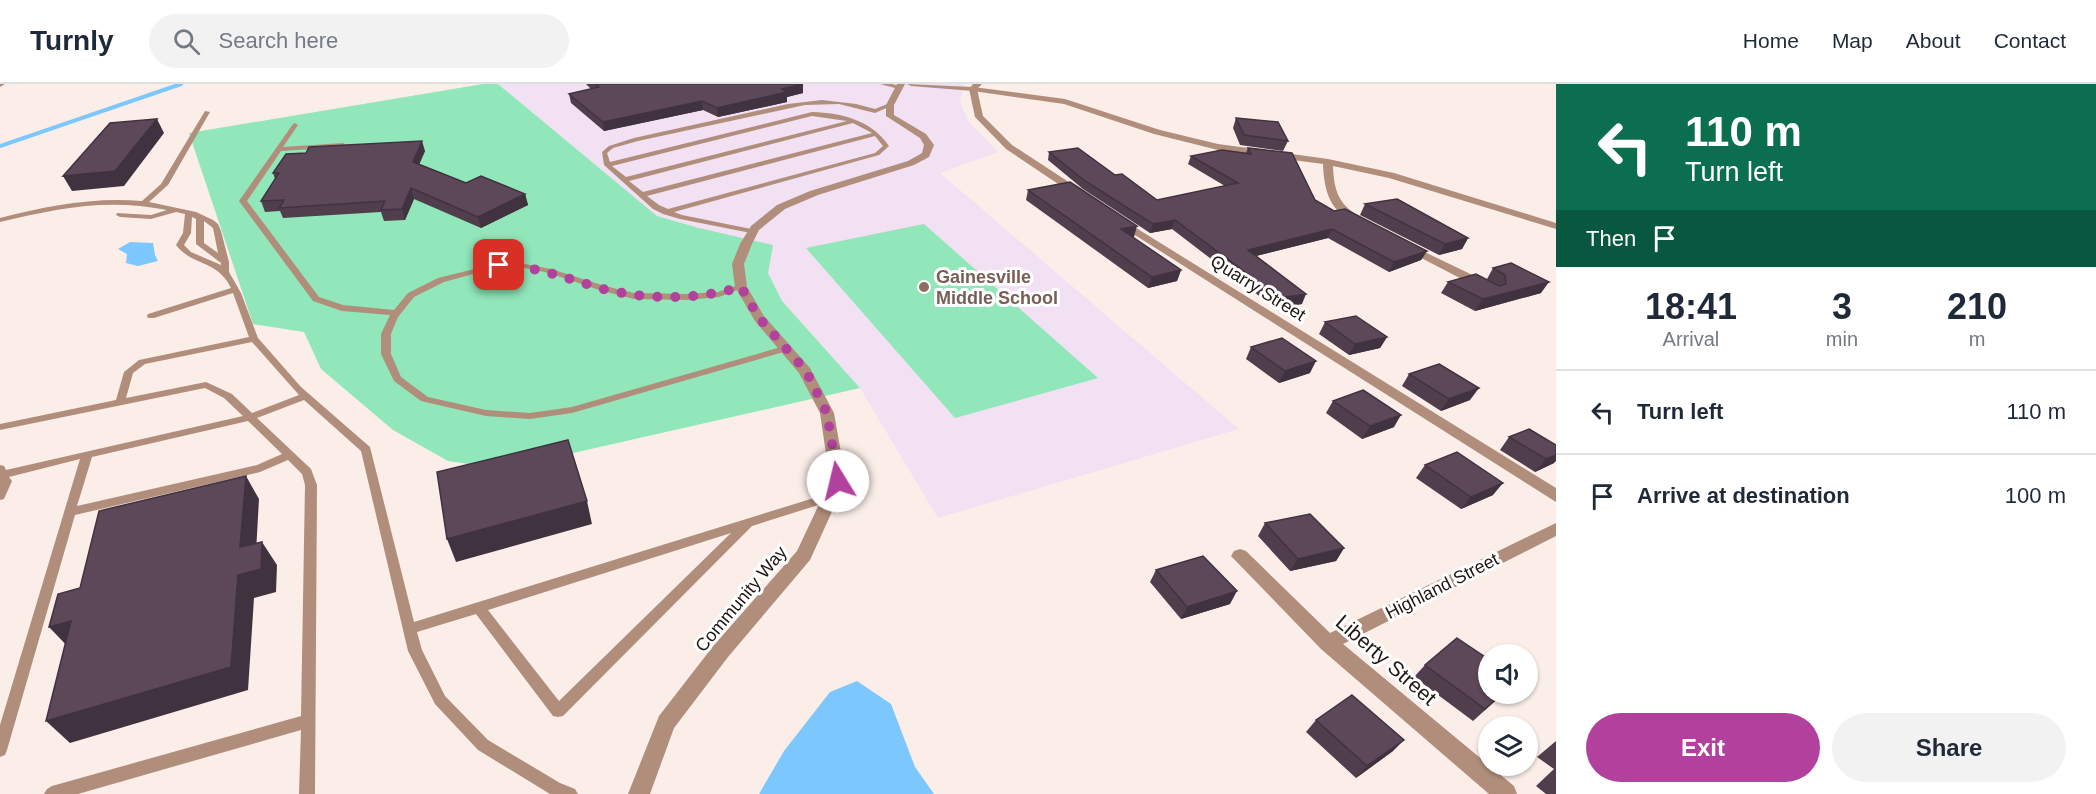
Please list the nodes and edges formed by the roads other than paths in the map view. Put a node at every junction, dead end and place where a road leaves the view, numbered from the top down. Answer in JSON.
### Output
{"nodes":[{"id":1,"x":883,"y":84,"type":"edge"},
{"id":2,"x":910,"y":84,"type":"edge"},
{"id":3,"x":900,"y":86,"type":"edge"},
{"id":4,"x":976,"y":87,"type":"edge"},
{"id":5,"x":890,"y":105,"type":"junction"},
{"id":6,"x":207,"y":112,"type":"dead end"},
{"id":7,"x":854,"y":121,"type":"junction"},
{"id":8,"x":295,"y":125,"type":"dead end"},
{"id":9,"x":876,"y":134,"type":"junction"},
{"id":10,"x":343,"y":145,"type":"edge"},
{"id":11,"x":279,"y":149,"type":"junction"},
{"id":12,"x":1328,"y":162,"type":"junction"},
{"id":13,"x":607,"y":165,"type":"junction"},
{"id":14,"x":624,"y":180,"type":"junction"},
{"id":15,"x":642,"y":195,"type":"junction"},
{"id":16,"x":1089,"y":200,"type":"edge"},
{"id":17,"x":144,"y":203,"type":"junction"},
{"id":18,"x":174,"y":210,"type":"junction"},
{"id":19,"x":666,"y":212,"type":"junction"},
{"id":20,"x":189,"y":213,"type":"junction"},
{"id":21,"x":1109,"y":213,"type":"edge"},
{"id":22,"x":120,"y":215,"type":"dead end"},
{"id":23,"x":0,"y":220,"type":"edge"},
{"id":24,"x":1364,"y":223,"type":"edge"},
{"id":25,"x":1556,"y":226,"type":"edge"},
{"id":26,"x":753,"y":232,"type":"junction"},
{"id":27,"x":1394,"y":239,"type":"edge"},
{"id":28,"x":225,"y":262,"type":"junction"},
{"id":29,"x":225,"y":272,"type":"junction"},
{"id":30,"x":741,"y":287,"type":"junction"},
{"id":31,"x":234,"y":290,"type":"junction"},
{"id":32,"x":1493,"y":291,"type":"edge"},
{"id":33,"x":397,"y":313,"type":"junction"},
{"id":34,"x":151,"y":315,"type":"dead end"},
{"id":35,"x":254,"y":339,"type":"junction"},
{"id":36,"x":784,"y":349,"type":"junction"},
{"id":37,"x":306,"y":396,"type":"junction"},
{"id":38,"x":120,"y":403,"type":"junction"},
{"id":39,"x":249,"y":418,"type":"junction"},
{"id":40,"x":0,"y":427,"type":"edge"},
{"id":41,"x":87,"y":454,"type":"junction"},
{"id":42,"x":289,"y":455,"type":"junction"},
{"id":43,"x":1,"y":473,"type":"edge"},
{"id":44,"x":0,"y":496,"type":"edge"},
{"id":45,"x":1556,"y":496,"type":"edge"},
{"id":46,"x":830,"y":497,"type":"junction"},
{"id":47,"x":70,"y":512,"type":"junction"},
{"id":48,"x":750,"y":522,"type":"junction"},
{"id":49,"x":1556,"y":529,"type":"edge"},
{"id":50,"x":1240,"y":556,"type":"dead end"},
{"id":51,"x":479,"y":608,"type":"junction"},
{"id":52,"x":410,"y":629,"type":"junction"},
{"id":53,"x":1328,"y":643,"type":"junction"},
{"id":54,"x":308,"y":721,"type":"junction"},
{"id":55,"x":0,"y":750,"type":"edge"},
{"id":56,"x":52,"y":794,"type":"edge"},
{"id":57,"x":307,"y":794,"type":"edge"},
{"id":58,"x":570,"y":794,"type":"edge"},
{"id":59,"x":639,"y":794,"type":"edge"},
{"id":60,"x":1506,"y":794,"type":"edge"}],
"edges":[{"from":1,"to":3,"type":"lane"},
{"from":2,"to":4,"type":"street"},
{"from":3,"to":5,"type":"street"},
{"from":4,"to":12,"type":"street"},
{"from":4,"to":16,"type":"street"},
{"from":5,"to":13,"type":"lane"},
{"from":5,"to":26,"type":"street","name":"Community Way"},
{"from":6,"to":17,"type":"lane"},
{"from":7,"to":9,"type":"lane"},
{"from":7,"to":13,"type":"lane"},
{"from":7,"to":14,"type":"lane"},
{"from":8,"to":11,"type":"lane"},
{"from":9,"to":15,"type":"lane"},
{"from":9,"to":19,"type":"lane"},
{"from":10,"to":11,"type":"lane"},
{"from":11,"to":33,"type":"lane"},
{"from":12,"to":24,"type":"street"},
{"from":12,"to":25,"type":"street"},
{"from":13,"to":14,"type":"lane"},
{"from":14,"to":15,"type":"lane"},
{"from":15,"to":19,"type":"lane"},
{"from":17,"to":18,"type":"lane"},
{"from":17,"to":23,"type":"lane"},
{"from":18,"to":20,"type":"lane"},
{"from":18,"to":22,"type":"lane"},
{"from":19,"to":26,"type":"lane"},
{"from":20,"to":28,"type":"lane"},
{"from":20,"to":28,"type":"lane"},
{"from":20,"to":29,"type":"lane"},
{"from":21,"to":45,"type":"street","name":"Quarry Street"},
{"from":26,"to":30,"type":"street","name":"Community Way"},
{"from":27,"to":32,"type":"street"},
{"from":28,"to":29,"type":"lane"},
{"from":29,"to":31,"type":"lane"},
{"from":30,"to":33,"type":"lane"},
{"from":30,"to":36,"type":"street","name":"Community Way"},
{"from":31,"to":34,"type":"lane"},
{"from":31,"to":35,"type":"lane"},
{"from":33,"to":36,"type":"lane"},
{"from":35,"to":37,"type":"lane"},
{"from":35,"to":38,"type":"lane"},
{"from":36,"to":46,"type":"street","name":"Community Way"},
{"from":37,"to":39,"type":"lane"},
{"from":37,"to":52,"type":"lane"},
{"from":38,"to":39,"type":"lane"},
{"from":38,"to":40,"type":"lane"},
{"from":39,"to":41,"type":"lane"},
{"from":39,"to":42,"type":"lane"},
{"from":41,"to":43,"type":"lane"},
{"from":41,"to":47,"type":"lane"},
{"from":42,"to":47,"type":"lane"},
{"from":42,"to":54,"type":"lane"},
{"from":43,"to":44,"type":"lane"},
{"from":46,"to":48,"type":"lane"},
{"from":46,"to":59,"type":"street","name":"Community Way"},
{"from":47,"to":55,"type":"lane"},
{"from":48,"to":51,"type":"lane"},
{"from":48,"to":51,"type":"lane"},
{"from":49,"to":53,"type":"street","name":"Highland Street"},
{"from":50,"to":53,"type":"street","name":"Liberty Street"},
{"from":51,"to":52,"type":"lane"},
{"from":52,"to":58,"type":"lane"},
{"from":53,"to":60,"type":"street","name":"Liberty Street"},
{"from":54,"to":56,"type":"lane"},
{"from":54,"to":57,"type":"lane"}]}
